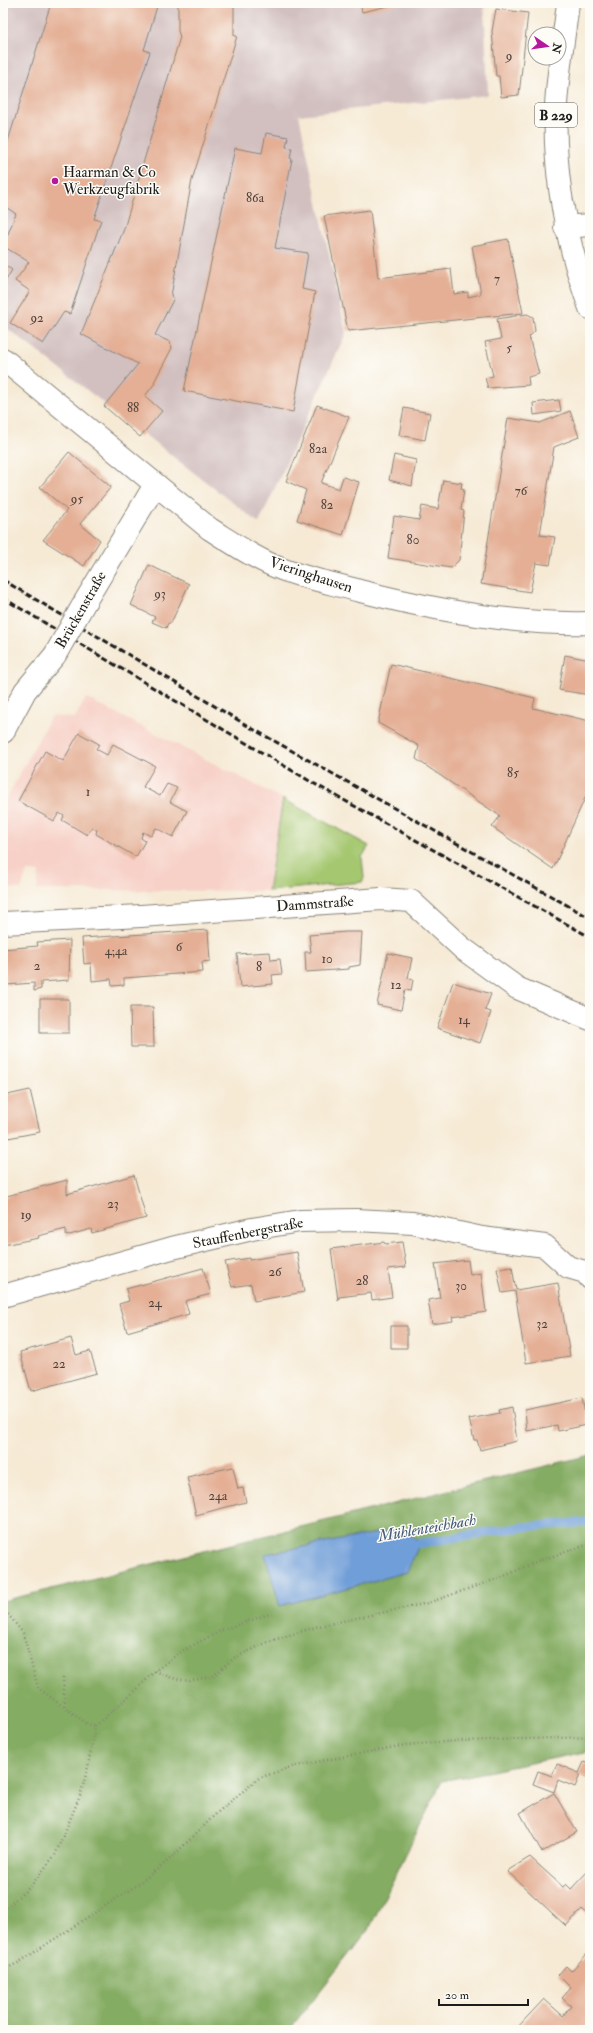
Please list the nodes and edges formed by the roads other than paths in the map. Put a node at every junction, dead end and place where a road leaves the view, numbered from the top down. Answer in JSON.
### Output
{"nodes":[{"id":1,"x":568,"y":3,"type":"edge"},
{"id":2,"x":590,"y":225,"type":"edge"},
{"id":3,"x":565,"y":227,"type":"junction"},
{"id":4,"x":590,"y":308,"type":"edge"},
{"id":5,"x":3,"y":359,"type":"edge"},
{"id":6,"x":155,"y":485,"type":"junction"},
{"id":7,"x":590,"y":623,"type":"edge"},
{"id":8,"x":3,"y":732,"type":"edge"},
{"id":9,"x":3,"y":923,"type":"edge"},
{"id":10,"x":590,"y":1019,"type":"edge"},
{"id":11,"x":590,"y":1278,"type":"edge"},
{"id":12,"x":3,"y":1296,"type":"edge"}],
"edges":[{"from":1,"to":3,"type":"street","number":"B 229"},
{"from":2,"to":3,"type":"street"},
{"from":3,"to":4,"type":"street","number":"B 229"},
{"from":5,"to":6,"type":"street","name":"Vieringhausen"},
{"from":6,"to":7,"type":"street","name":"Vieringhausen"},
{"from":6,"to":8,"type":"street","name":"Brückenstraße","bridge":true},
{"from":9,"to":10,"type":"street","name":"Dammstraße"},
{"from":11,"to":12,"type":"street","name":"Stauffenbergstraße"}]}
